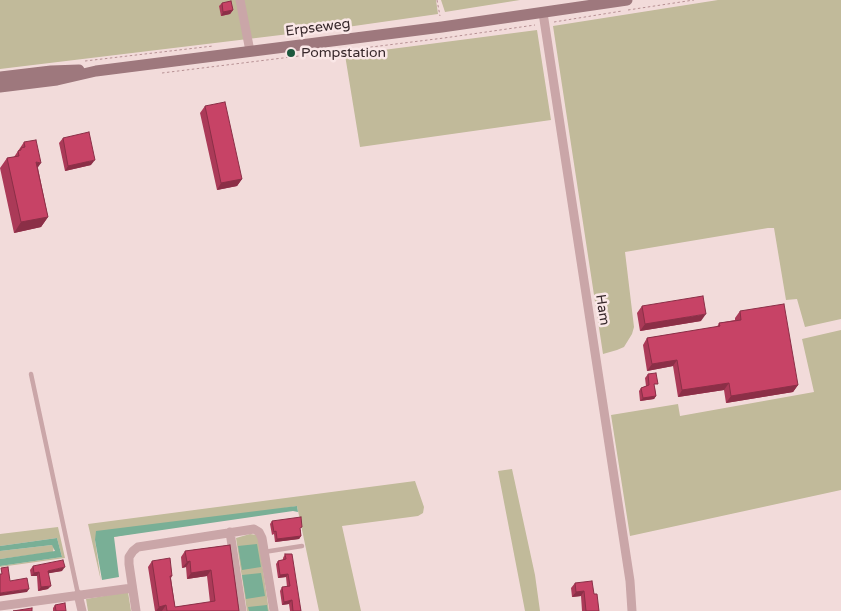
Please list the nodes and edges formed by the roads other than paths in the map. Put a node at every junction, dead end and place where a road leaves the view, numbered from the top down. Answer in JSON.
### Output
{"nodes":[{"id":1,"x":240,"y":0,"type":"edge"},
{"id":2,"x":627,"y":0,"type":"edge"},
{"id":3,"x":544,"y":18,"type":"junction"},
{"id":4,"x":250,"y":51,"type":"junction"},
{"id":5,"x":96,"y":71,"type":"junction"},
{"id":6,"x":0,"y":77,"type":"edge"},
{"id":7,"x":0,"y":87,"type":"edge"},
{"id":8,"x":32,"y":374,"type":"dead end"},
{"id":9,"x":230,"y":532,"type":"junction"},
{"id":10,"x":302,"y":546,"type":"dead end"},
{"id":11,"x":264,"y":552,"type":"junction"},
{"id":12,"x":132,"y":588,"type":"junction"},
{"id":13,"x":78,"y":594,"type":"junction"},
{"id":14,"x":0,"y":606,"type":"edge"},
{"id":15,"x":82,"y":611,"type":"edge"},
{"id":16,"x":136,"y":611,"type":"edge"},
{"id":17,"x":242,"y":611,"type":"edge"},
{"id":18,"x":274,"y":611,"type":"edge"},
{"id":19,"x":632,"y":611,"type":"edge"}],
"edges":[{"from":1,"to":4,"type":"street"},
{"from":2,"to":3,"type":"main road"},
{"from":3,"to":4,"type":"main road","name":"Erpseweg"},
{"from":3,"to":19,"type":"street","name":"Ham"},
{"from":4,"to":5,"type":"main road","name":"Erpseweg"},
{"from":5,"to":6,"type":"main road","name":"Erpseweg"},
{"from":5,"to":7,"type":"main road","name":"Erpseweg"},
{"from":8,"to":13,"type":"lane"},
{"from":9,"to":11,"type":"street"},
{"from":9,"to":12,"type":"street"},
{"from":9,"to":17,"type":"street"},
{"from":10,"to":11,"type":"lane"},
{"from":11,"to":18,"type":"street"},
{"from":12,"to":13,"type":"street"},
{"from":12,"to":16,"type":"street"},
{"from":13,"to":14,"type":"street"},
{"from":13,"to":15,"type":"street"}]}
